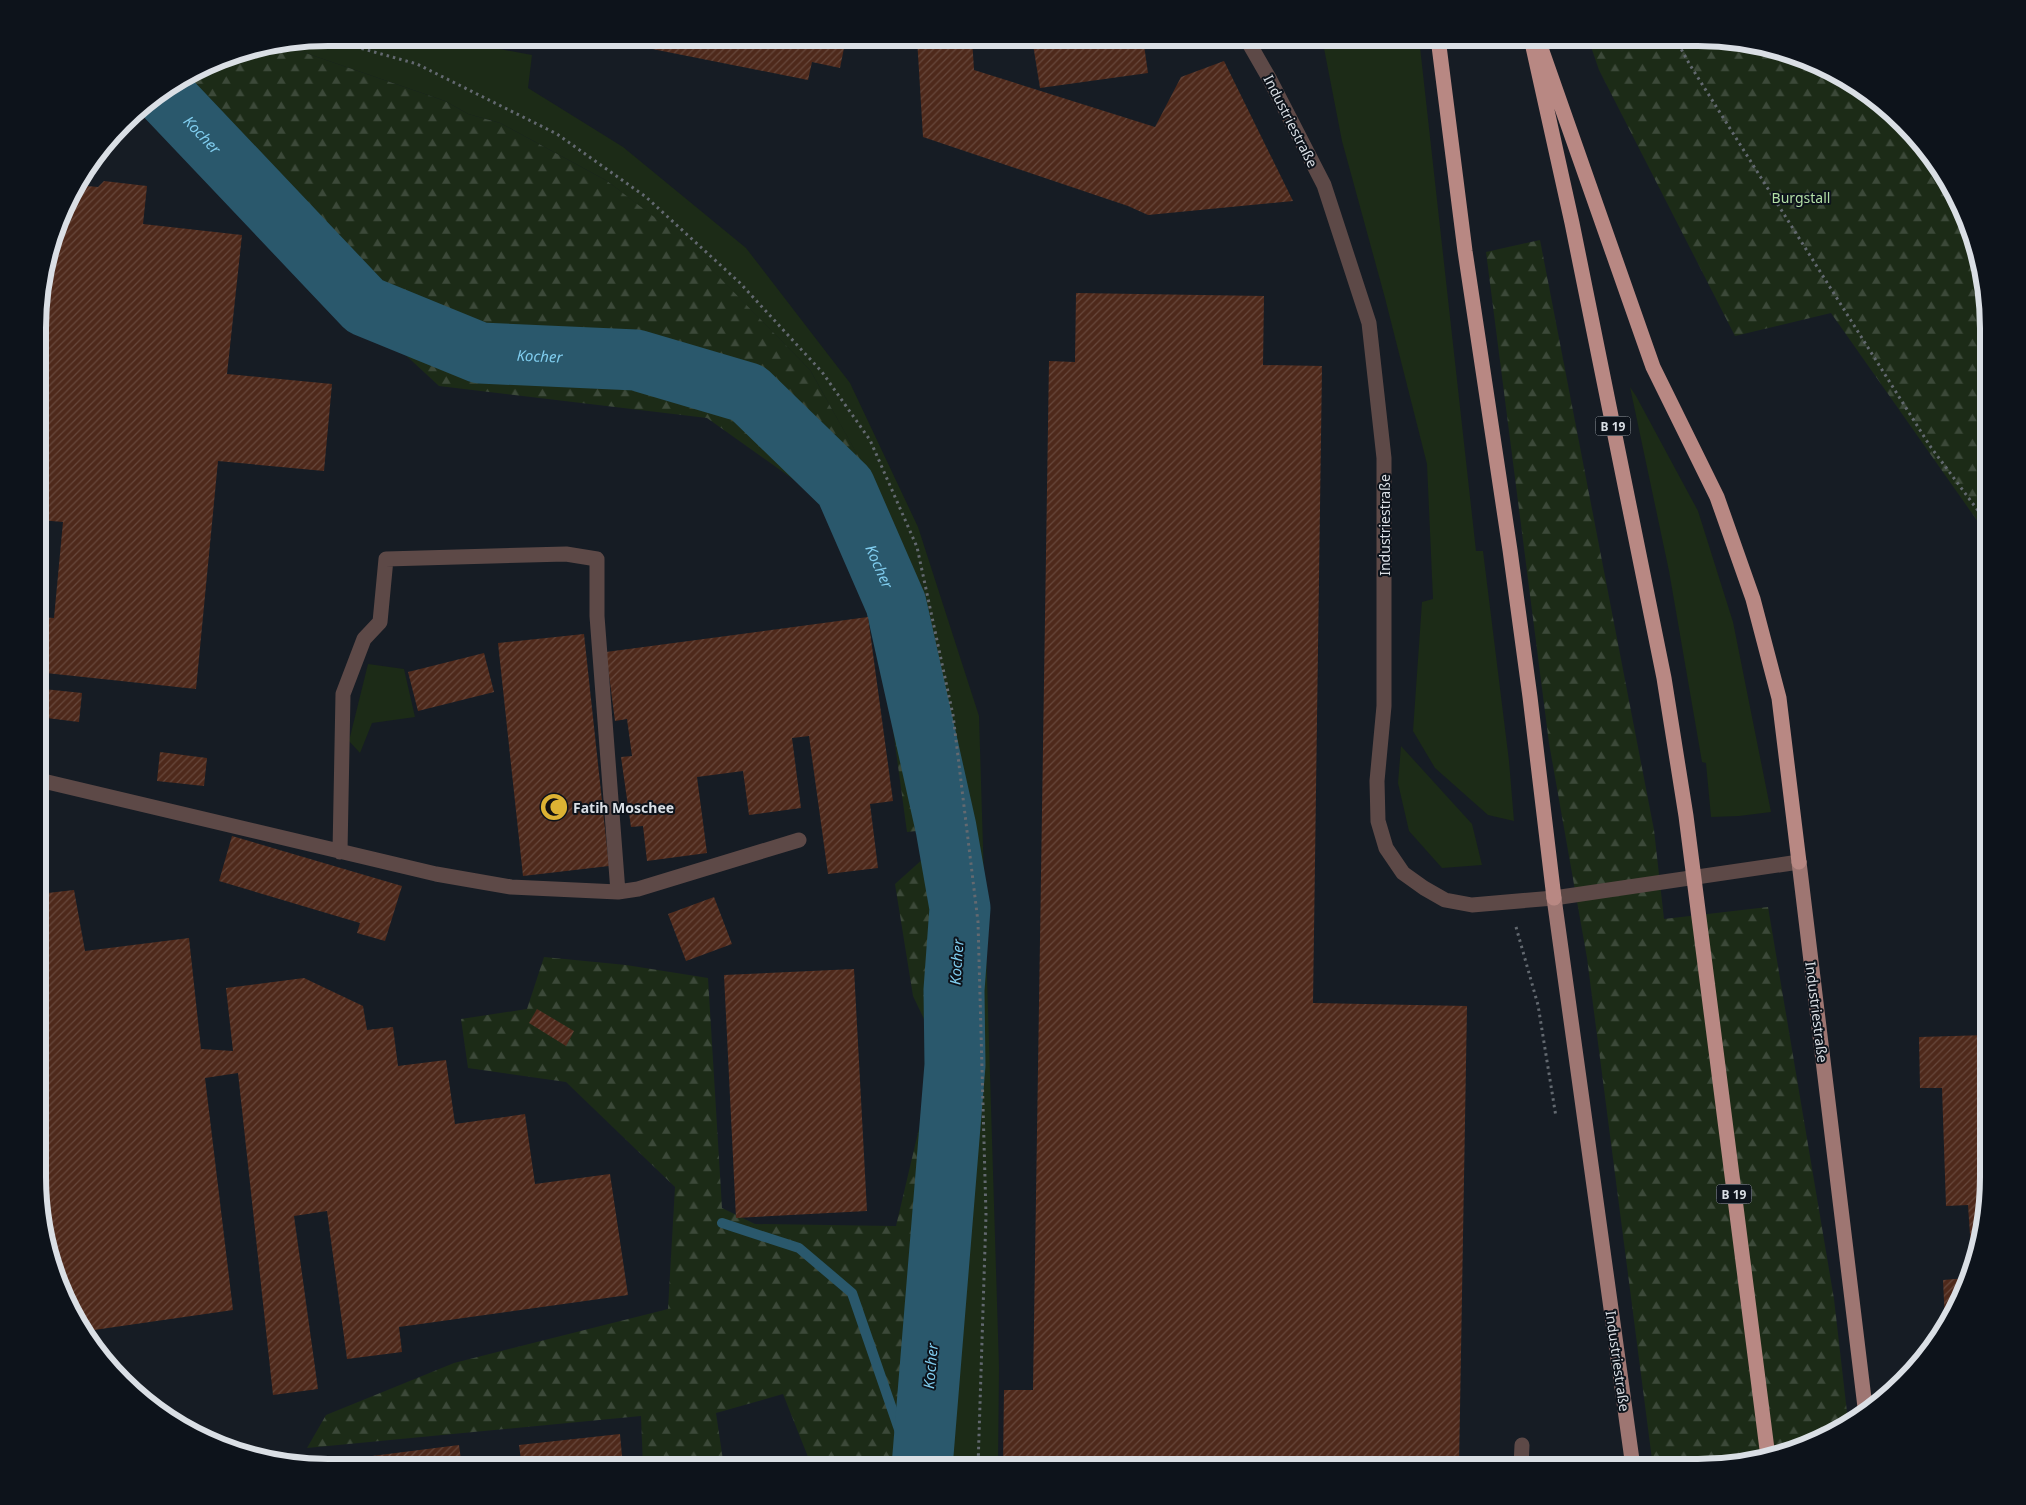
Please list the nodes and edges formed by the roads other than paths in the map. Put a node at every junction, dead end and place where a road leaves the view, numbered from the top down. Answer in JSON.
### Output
{"nodes":[{"id":1,"x":1251,"y":46,"type":"edge"},
{"id":2,"x":1439,"y":46,"type":"edge"},
{"id":3,"x":1533,"y":46,"type":"edge"},
{"id":4,"x":1541,"y":46,"type":"edge"},
{"id":5,"x":46,"y":782,"type":"edge"},
{"id":6,"x":799,"y":840,"type":"dead end"},
{"id":7,"x":340,"y":852,"type":"junction"},
{"id":8,"x":1799,"y":862,"type":"junction"},
{"id":9,"x":618,"y":892,"type":"junction"},
{"id":10,"x":1554,"y":898,"type":"junction"},
{"id":11,"x":1864,"y":1403,"type":"edge"},
{"id":12,"x":1522,"y":1445,"type":"dead end"},
{"id":13,"x":1767,"y":1450,"type":"edge"},
{"id":14,"x":1521,"y":1459,"type":"edge"},
{"id":15,"x":1631,"y":1459,"type":"edge"}],
"edges":[{"from":1,"to":10,"type":"street","name":"Industriestraße"},
{"from":2,"to":10,"type":"highway"},
{"from":3,"to":13,"type":"highway","number":"B 19"},
{"from":4,"to":8,"type":"highway"},
{"from":5,"to":7,"type":"street"},
{"from":6,"to":9,"type":"street"},
{"from":7,"to":9,"type":"street"},
{"from":7,"to":9,"type":"street"},
{"from":8,"to":10,"type":"street","name":"Industriestraße"},
{"from":8,"to":11,"type":"main road","name":"Industriestraße"},
{"from":10,"to":15,"type":"main road","name":"Industriestraße"},
{"from":12,"to":14,"type":"street"}]}
